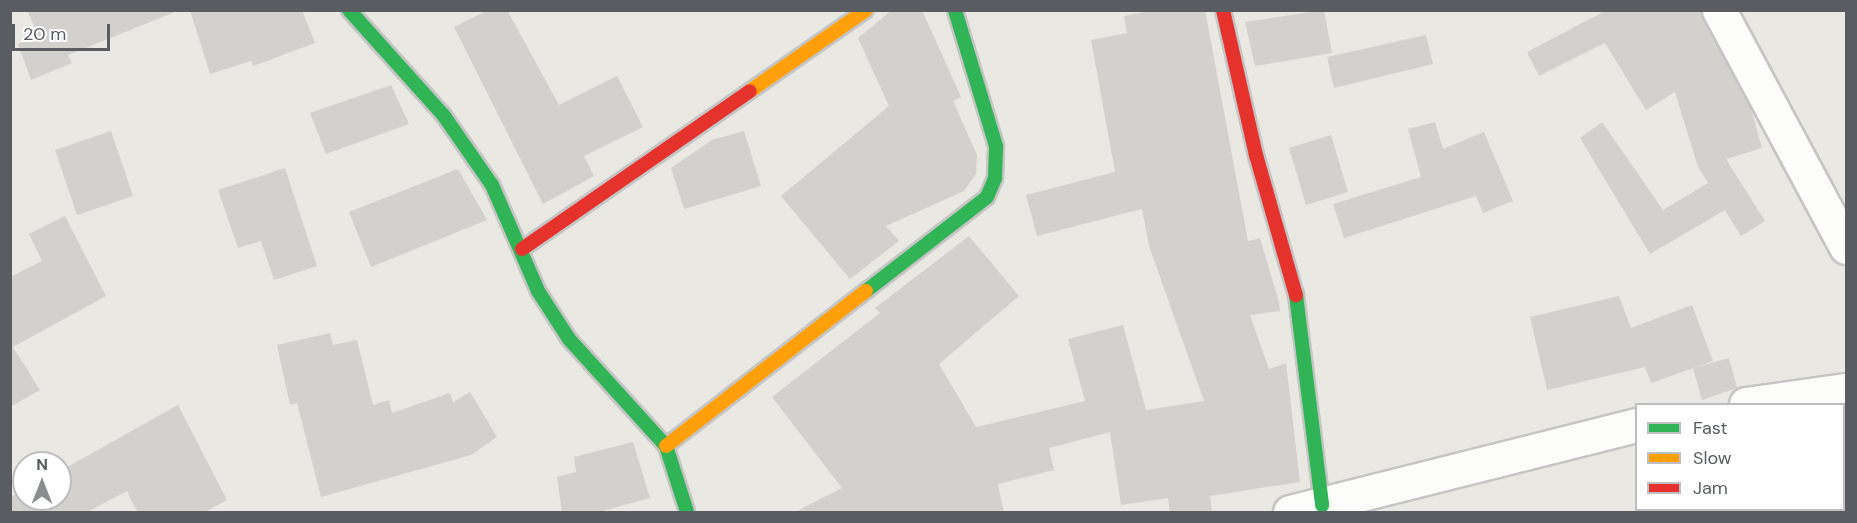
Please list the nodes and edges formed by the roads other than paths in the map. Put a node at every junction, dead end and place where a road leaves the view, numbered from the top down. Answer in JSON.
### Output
{"nodes":[{"id":1,"x":349,"y":10,"type":"edge"},
{"id":2,"x":866,"y":10,"type":"edge"},
{"id":3,"x":954,"y":10,"type":"edge"},
{"id":4,"x":1223,"y":10,"type":"edge"},
{"id":5,"x":1719,"y":10,"type":"edge"},
{"id":6,"x":1846,"y":247,"type":"edge"},
{"id":7,"x":522,"y":249,"type":"junction"},
{"id":8,"x":1846,"y":390,"type":"edge"},
{"id":9,"x":1759,"y":403,"type":"edge"},
{"id":10,"x":1635,"y":425,"type":"edge"},
{"id":11,"x":666,"y":446,"type":"junction"},
{"id":12,"x":1322,"y":505,"type":"junction"},
{"id":13,"x":687,"y":513,"type":"edge"},
{"id":14,"x":1290,"y":513,"type":"edge"}],
"edges":[{"from":1,"to":7,"type":"street"},
{"from":2,"to":7,"type":"street"},
{"from":3,"to":11,"type":"street"},
{"from":4,"to":12,"type":"street"},
{"from":5,"to":6,"type":"street"},
{"from":7,"to":11,"type":"street"},
{"from":8,"to":9,"type":"street"},
{"from":10,"to":12,"type":"street"},
{"from":11,"to":13,"type":"street"},
{"from":12,"to":14,"type":"street"}]}
